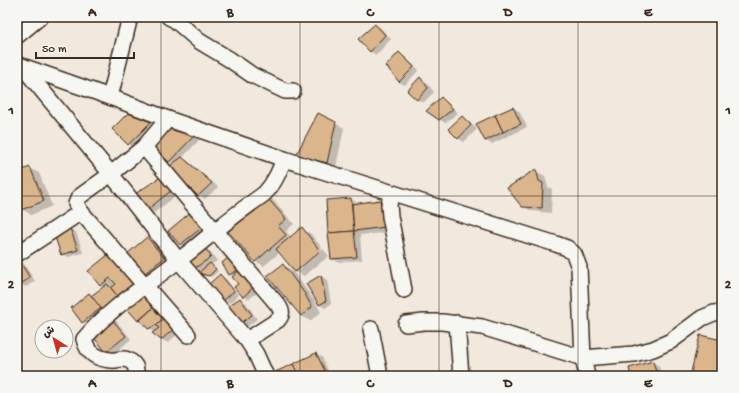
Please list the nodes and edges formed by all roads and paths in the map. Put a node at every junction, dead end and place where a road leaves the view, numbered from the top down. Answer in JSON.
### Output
{"nodes":[{"id":1,"x":40,"y":17,"type":"edge"},
{"id":2,"x":130,"y":17,"type":"edge"},
{"id":3,"x":169,"y":17,"type":"edge"},
{"id":4,"x":17,"y":36,"type":"edge"},
{"id":5,"x":20,"y":63,"type":"edge"},
{"id":6,"x":292,"y":91,"type":"dead end"},
{"id":7,"x":110,"y":97,"type":"junction"},
{"id":8,"x":168,"y":119,"type":"junction"},
{"id":9,"x":144,"y":147,"type":"junction"},
{"id":10,"x":284,"y":159,"type":"junction"},
{"id":11,"x":111,"y":174,"type":"junction"},
{"id":12,"x":391,"y":193,"type":"junction"},
{"id":13,"x":81,"y":212,"type":"junction"},
{"id":14,"x":214,"y":231,"type":"junction"},
{"id":15,"x":17,"y":254,"type":"edge"},
{"id":16,"x":178,"y":261,"type":"junction"},
{"id":17,"x":145,"y":285,"type":"junction"},
{"id":18,"x":404,"y":290,"type":"dead end"},
{"id":19,"x":722,"y":312,"type":"edge"},
{"id":20,"x":406,"y":324,"type":"dead end"},
{"id":21,"x":457,"y":324,"type":"junction"},
{"id":22,"x":371,"y":329,"type":"dead end"},
{"id":23,"x":188,"y":335,"type":"dead end"},
{"id":24,"x":247,"y":340,"type":"junction"},
{"id":25,"x":583,"y":358,"type":"junction"},
{"id":26,"x":135,"y":376,"type":"edge"},
{"id":27,"x":266,"y":376,"type":"edge"},
{"id":28,"x":380,"y":376,"type":"edge"},
{"id":29,"x":461,"y":376,"type":"edge"},
{"id":30,"x":587,"y":376,"type":"edge"}],
"edges":[{"from":1,"to":4,"type":"street"},
{"from":2,"to":7,"type":"street"},
{"from":3,"to":6,"type":"street"},
{"from":5,"to":7,"type":"street"},
{"from":5,"to":11,"type":"street"},
{"from":7,"to":8,"type":"street"},
{"from":8,"to":9,"type":"street"},
{"from":8,"to":10,"type":"street"},
{"from":9,"to":11,"type":"street"},
{"from":9,"to":14,"type":"street"},
{"from":10,"to":12,"type":"street"},
{"from":10,"to":14,"type":"street"},
{"from":11,"to":13,"type":"street"},
{"from":11,"to":16,"type":"street"},
{"from":12,"to":18,"type":"street"},
{"from":12,"to":25,"type":"street"},
{"from":13,"to":15,"type":"street"},
{"from":13,"to":17,"type":"street"},
{"from":14,"to":16,"type":"street"},
{"from":14,"to":24,"type":"street"},
{"from":16,"to":17,"type":"street"},
{"from":16,"to":24,"type":"street"},
{"from":17,"to":23,"type":"street"},
{"from":17,"to":26,"type":"street"},
{"from":19,"to":25,"type":"street"},
{"from":20,"to":21,"type":"street"},
{"from":21,"to":25,"type":"street"},
{"from":21,"to":29,"type":"street"},
{"from":22,"to":28,"type":"street"},
{"from":24,"to":27,"type":"street"},
{"from":25,"to":30,"type":"street"}]}
